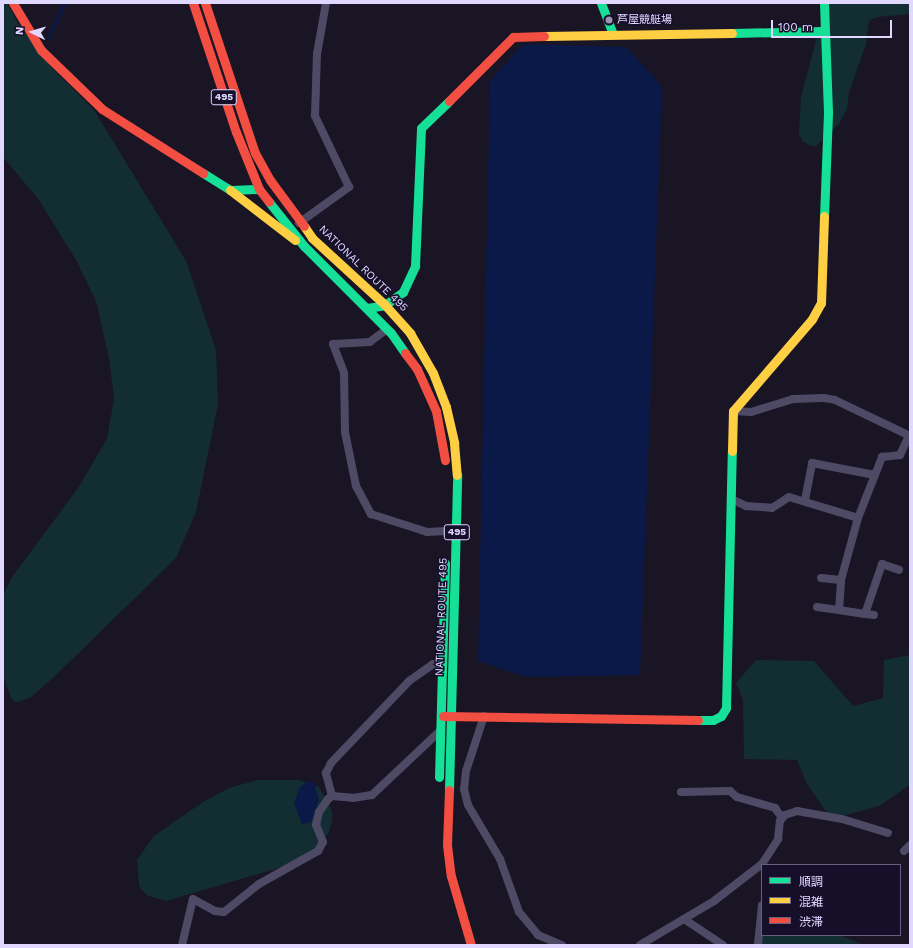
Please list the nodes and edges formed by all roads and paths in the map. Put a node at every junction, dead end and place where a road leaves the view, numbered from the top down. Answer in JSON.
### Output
{"nodes":[{"id":1,"x":12,"y":3,"type":"edge"},
{"id":2,"x":193,"y":3,"type":"edge"},
{"id":3,"x":205,"y":3,"type":"edge"},
{"id":4,"x":326,"y":3,"type":"edge"},
{"id":5,"x":601,"y":3,"type":"edge"},
{"id":6,"x":824,"y":3,"type":"edge"},
{"id":7,"x":825,"y":31,"type":"junction"},
{"id":8,"x":613,"y":34,"type":"junction"},
{"id":9,"x":259,"y":189,"type":"junction"},
{"id":10,"x":230,"y":190,"type":"junction"},
{"id":11,"x":299,"y":222,"type":"junction"},
{"id":12,"x":290,"y":230,"type":"junction"},
{"id":13,"x":304,"y":246,"type":"junction"},
{"id":14,"x":385,"y":305,"type":"junction"},
{"id":15,"x":367,"y":308,"type":"junction"},
{"id":16,"x":387,"y":329,"type":"junction"},
{"id":17,"x":733,"y":412,"type":"junction"},
{"id":18,"x":909,"y":436,"type":"edge"},
{"id":19,"x":876,"y":475,"type":"junction"},
{"id":20,"x":731,"y":499,"type":"junction"},
{"id":21,"x":805,"y":500,"type":"junction"},
{"id":22,"x":858,"y":518,"type":"junction"},
{"id":23,"x":446,"y":531,"type":"junction"},
{"id":24,"x":899,"y":570,"type":"dead end"},
{"id":25,"x":822,"y":578,"type":"dead end"},
{"id":26,"x":841,"y":580,"type":"junction"},
{"id":27,"x":817,"y":607,"type":"dead end"},
{"id":28,"x":839,"y":610,"type":"junction"},
{"id":29,"x":864,"y":614,"type":"junction"},
{"id":30,"x":874,"y":615,"type":"dead end"},
{"id":31,"x":442,"y":663,"type":"junction"},
{"id":32,"x":440,"y":716,"type":"junction"},
{"id":33,"x":451,"y":716,"type":"junction"},
{"id":34,"x":484,"y":716,"type":"junction"},
{"id":35,"x":440,"y":731,"type":"junction"},
{"id":36,"x":681,"y":792,"type":"dead end"},
{"id":37,"x":332,"y":796,"type":"junction"},
{"id":38,"x":782,"y":818,"type":"junction"},
{"id":39,"x":888,"y":833,"type":"dead end"},
{"id":40,"x":763,"y":864,"type":"edge"},
{"id":41,"x":761,"y":866,"type":"edge"},
{"id":42,"x":448,"y":903,"type":"dead end"},
{"id":43,"x":761,"y":915,"type":"edge"},
{"id":44,"x":684,"y":919,"type":"junction"},
{"id":45,"x":454,"y":923,"type":"dead end"},
{"id":46,"x":182,"y":945,"type":"edge"},
{"id":47,"x":462,"y":945,"type":"edge"},
{"id":48,"x":471,"y":945,"type":"edge"},
{"id":49,"x":562,"y":945,"type":"edge"},
{"id":50,"x":640,"y":945,"type":"edge"},
{"id":51,"x":723,"y":945,"type":"edge"},
{"id":52,"x":758,"y":945,"type":"edge"}],
"edges":[{"from":1,"to":10,"type":"main road"},
{"from":2,"to":9,"type":"main road","name":"NATIONAL ROUTE 495","number":"495"},
{"from":3,"to":11,"type":"main road","name":"NATIONAL ROUTE 495","number":"495"},
{"from":4,"to":11,"type":"street"},
{"from":5,"to":8,"type":"main road"},
{"from":6,"to":7,"type":"main road"},
{"from":7,"to":8,"type":"main road"},
{"from":7,"to":17,"type":"main road"},
{"from":8,"to":14,"type":"main road"},
{"from":9,"to":10,"type":"main road"},
{"from":9,"to":12,"type":"main road","name":"NATIONAL ROUTE 495","number":"495"},
{"from":10,"to":13,"type":"main road"},
{"from":11,"to":12,"type":"street"},
{"from":11,"to":14,"type":"main road","name":"NATIONAL ROUTE 495","number":"495"},
{"from":12,"to":13,"type":"main road","name":"NATIONAL ROUTE 495","number":"495"},
{"from":13,"to":15,"type":"main road","name":"NATIONAL ROUTE 495","number":"495"},
{"from":14,"to":15,"type":"main road"},
{"from":14,"to":33,"type":"main road","name":"NATIONAL ROUTE 495","number":"495"},
{"from":15,"to":16,"type":"main road","name":"NATIONAL ROUTE 495","number":"495"},
{"from":16,"to":23,"type":"main road","name":"NATIONAL ROUTE 495","number":"495"},
{"from":16,"to":23,"type":"street"},
{"from":17,"to":18,"type":"street"},
{"from":17,"to":20,"type":"main road"},
{"from":18,"to":19,"type":"street"},
{"from":19,"to":21,"type":"street"},
{"from":19,"to":22,"type":"street"},
{"from":20,"to":21,"type":"street"},
{"from":20,"to":34,"type":"main road"},
{"from":21,"to":22,"type":"street"},
{"from":22,"to":26,"type":"street"},
{"from":23,"to":31,"type":"main road","name":"NATIONAL ROUTE 495","number":"495"},
{"from":24,"to":29,"type":"street"},
{"from":25,"to":26,"type":"street"},
{"from":26,"to":28,"type":"street"},
{"from":27,"to":28,"type":"street"},
{"from":28,"to":29,"type":"street"},
{"from":29,"to":30,"type":"street"},
{"from":31,"to":32,"type":"main road","name":"NATIONAL ROUTE 495","number":"495"},
{"from":31,"to":37,"type":"street"},
{"from":32,"to":33,"type":"main road"},
{"from":32,"to":35,"type":"main road","name":"NATIONAL ROUTE 495","number":"495"},
{"from":33,"to":34,"type":"main road"},
{"from":33,"to":48,"type":"main road","name":"NATIONAL ROUTE 495","number":"495"},
{"from":34,"to":49,"type":"street"},
{"from":35,"to":37,"type":"street"},
{"from":35,"to":42,"type":"main road","name":"NATIONAL ROUTE 495","number":"495"},
{"from":36,"to":38,"type":"street"},
{"from":37,"to":46,"type":"street"},
{"from":38,"to":39,"type":"street"},
{"from":38,"to":40,"type":"street"},
{"from":41,"to":44,"type":"street"},
{"from":43,"to":52,"type":"street"},
{"from":44,"to":50,"type":"street"},
{"from":44,"to":51,"type":"street"},
{"from":45,"to":47,"type":"main road"}]}
